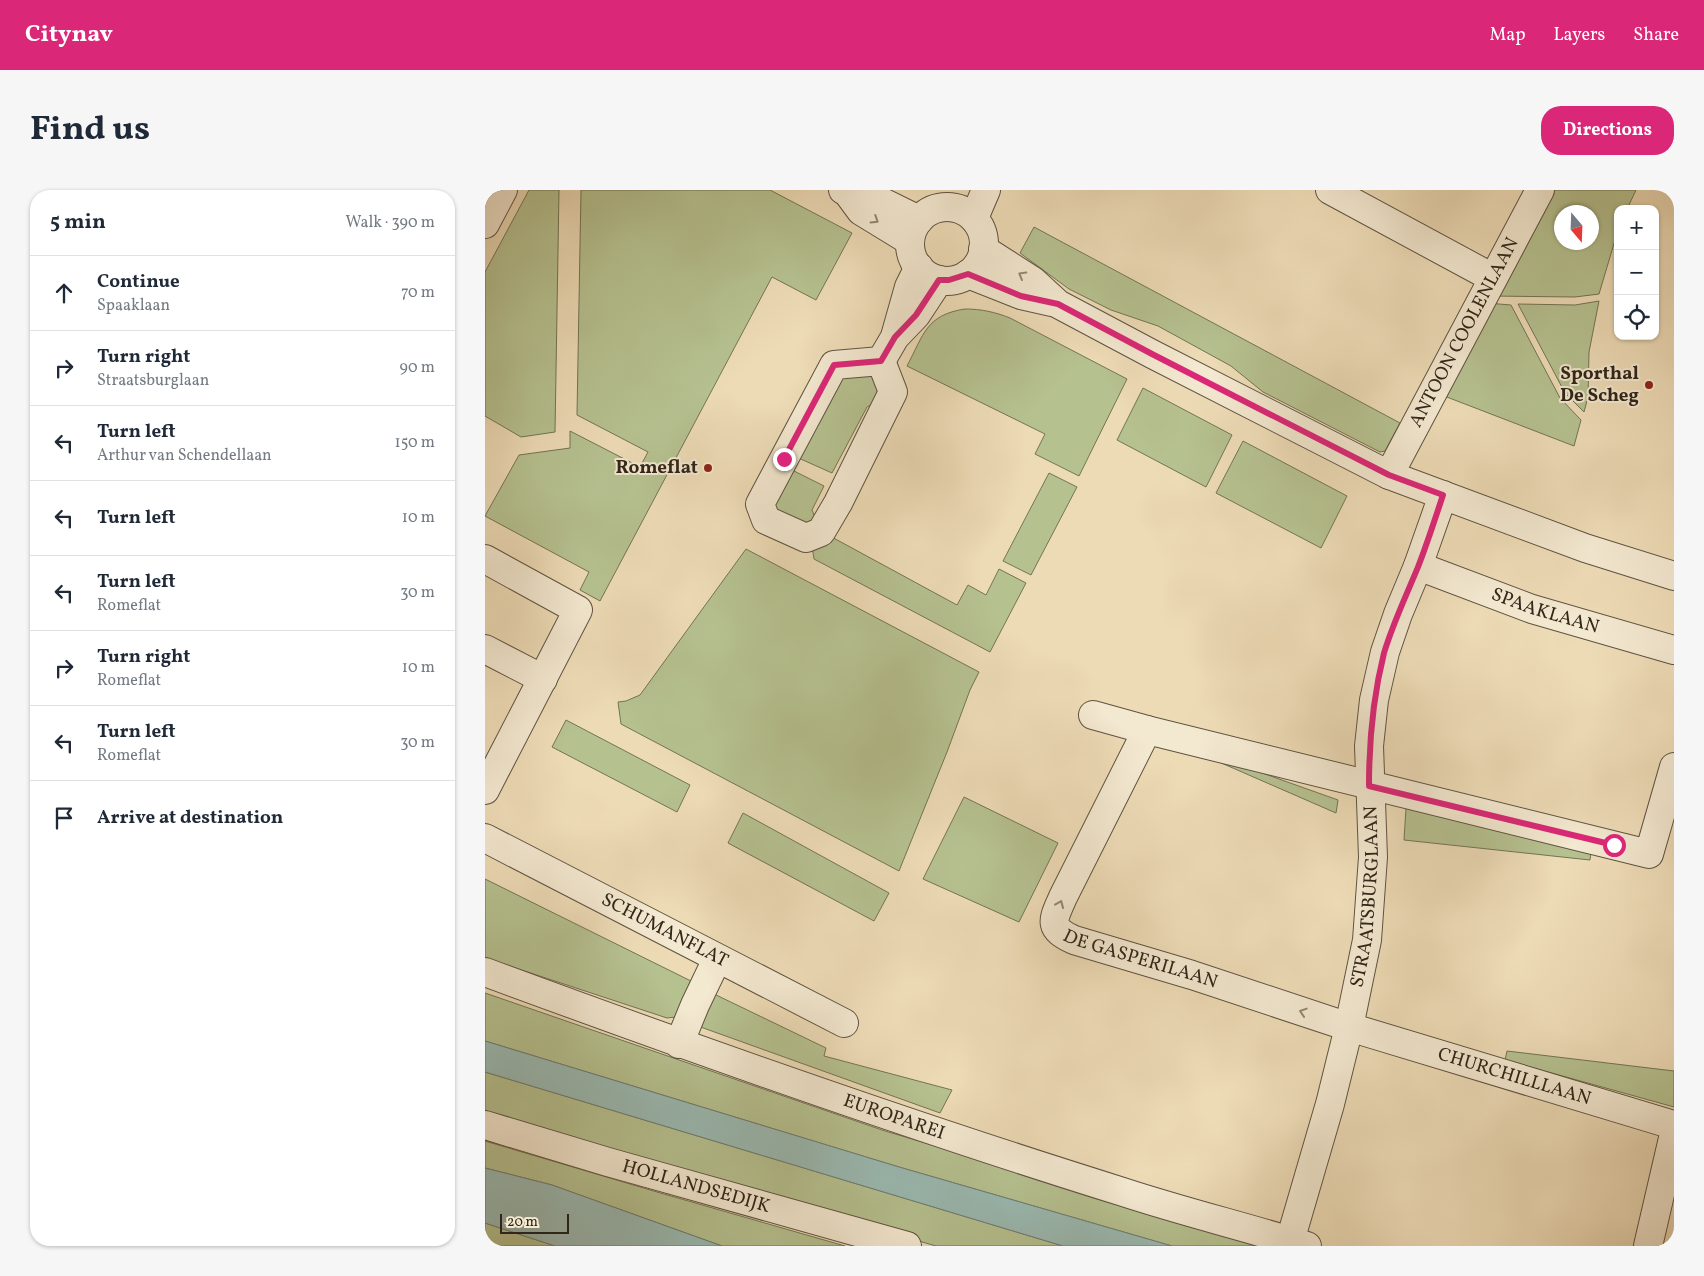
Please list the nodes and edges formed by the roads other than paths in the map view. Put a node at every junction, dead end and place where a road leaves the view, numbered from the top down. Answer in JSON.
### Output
{"nodes":[{"id":1,"x":503,"y":190,"type":"edge"},
{"id":2,"x":986,"y":190,"type":"edge"},
{"id":3,"x":1330,"y":190,"type":"edge"},
{"id":4,"x":1540,"y":190,"type":"edge"},
{"id":5,"x":845,"y":191,"type":"edge"},
{"id":6,"x":963,"y":205,"type":"edge"},
{"id":7,"x":485,"y":224,"type":"edge"},
{"id":8,"x":915,"y":230,"type":"junction"},
{"id":9,"x":983,"y":249,"type":"junction"},
{"id":10,"x":929,"y":273,"type":"junction"},
{"id":11,"x":968,"y":274,"type":"junction"},
{"id":12,"x":1493,"y":278,"type":"junction"},
{"id":13,"x":1058,"y":304,"type":"junction"},
{"id":14,"x":881,"y":361,"type":"junction"},
{"id":15,"x":1389,"y":475,"type":"junction"},
{"id":16,"x":1443,"y":495,"type":"junction"},
{"id":17,"x":485,"y":560,"type":"edge"},
{"id":18,"x":1418,"y":566,"type":"junction"},
{"id":19,"x":1674,"y":576,"type":"edge"},
{"id":20,"x":485,"y":649,"type":"edge"},
{"id":21,"x":1674,"y":650,"type":"edge"},
{"id":22,"x":546,"y":673,"type":"junction"},
{"id":23,"x":1093,"y":715,"type":"dead end"},
{"id":24,"x":1147,"y":730,"type":"junction"},
{"id":25,"x":1674,"y":766,"type":"edge"},
{"id":26,"x":1369,"y":786,"type":"junction"},
{"id":27,"x":485,"y":790,"type":"edge"},
{"id":28,"x":485,"y":838,"type":"edge"},
{"id":29,"x":717,"y":959,"type":"junction"},
{"id":30,"x":485,"y":972,"type":"edge"},
{"id":31,"x":844,"y":1023,"type":"dead end"},
{"id":32,"x":1349,"y":1027,"type":"junction"},
{"id":33,"x":679,"y":1044,"type":"junction"},
{"id":34,"x":485,"y":1125,"type":"edge"},
{"id":35,"x":1674,"y":1133,"type":"edge"},
{"id":36,"x":1298,"y":1243,"type":"edge"},
{"id":37,"x":907,"y":1246,"type":"edge"},
{"id":38,"x":1648,"y":1246,"type":"edge"}],
"edges":[{"from":1,"to":7,"type":"street"},
{"from":2,"to":6,"type":"street"},
{"from":3,"to":12,"type":"street"},
{"from":4,"to":12,"type":"street","name":"ANTOON COOLENLAAN"},
{"from":5,"to":8,"type":"street"},
{"from":6,"to":8,"type":"street"},
{"from":6,"to":9,"type":"street"},
{"from":8,"to":10,"type":"street"},
{"from":9,"to":11,"type":"street"},
{"from":13,"to":9,"type":"street","one_way":true},
{"from":10,"to":11,"type":"street"},
{"from":10,"to":14,"type":"street"},
{"from":11,"to":13,"type":"street"},
{"from":12,"to":15,"type":"street","name":"ANTOON COOLENLAAN"},
{"from":13,"to":15,"type":"street"},
{"from":14,"to":14,"type":"street"},
{"from":15,"to":16,"type":"street"},
{"from":16,"to":18,"type":"street","name":"STRAATSBURGLAAN"},
{"from":16,"to":19,"type":"street"},
{"from":17,"to":22,"type":"street"},
{"from":18,"to":21,"type":"street","name":"SPAAKLAAN"},
{"from":18,"to":26,"type":"street","name":"STRAATSBURGLAAN"},
{"from":20,"to":22,"type":"street"},
{"from":22,"to":27,"type":"street"},
{"from":23,"to":24,"type":"street"},
{"from":24,"to":26,"type":"street"},
{"from":32,"to":24,"type":"street","name":"DE GASPERILAAN","one_way":true},
{"from":25,"to":26,"type":"street"},
{"from":26,"to":32,"type":"street","name":"STRAATSBURGLAAN"},
{"from":28,"to":29,"type":"street","name":"SCHUMANFLAT"},
{"from":29,"to":31,"type":"street","name":"SCHUMANFLAT"},
{"from":29,"to":33,"type":"street"},
{"from":30,"to":33,"type":"street","name":"EUROPAREI"},
{"from":32,"to":35,"type":"street","name":"CHURCHILLLAAN"},
{"from":32,"to":36,"type":"street","name":"STRAATSBURGLAAN"},
{"from":33,"to":36,"type":"street","name":"EUROPAREI"},
{"from":34,"to":37,"type":"street","name":"HOLLANDSEDIJK"},
{"from":35,"to":38,"type":"street","name":"CHURCHILLLAAN"}]}
